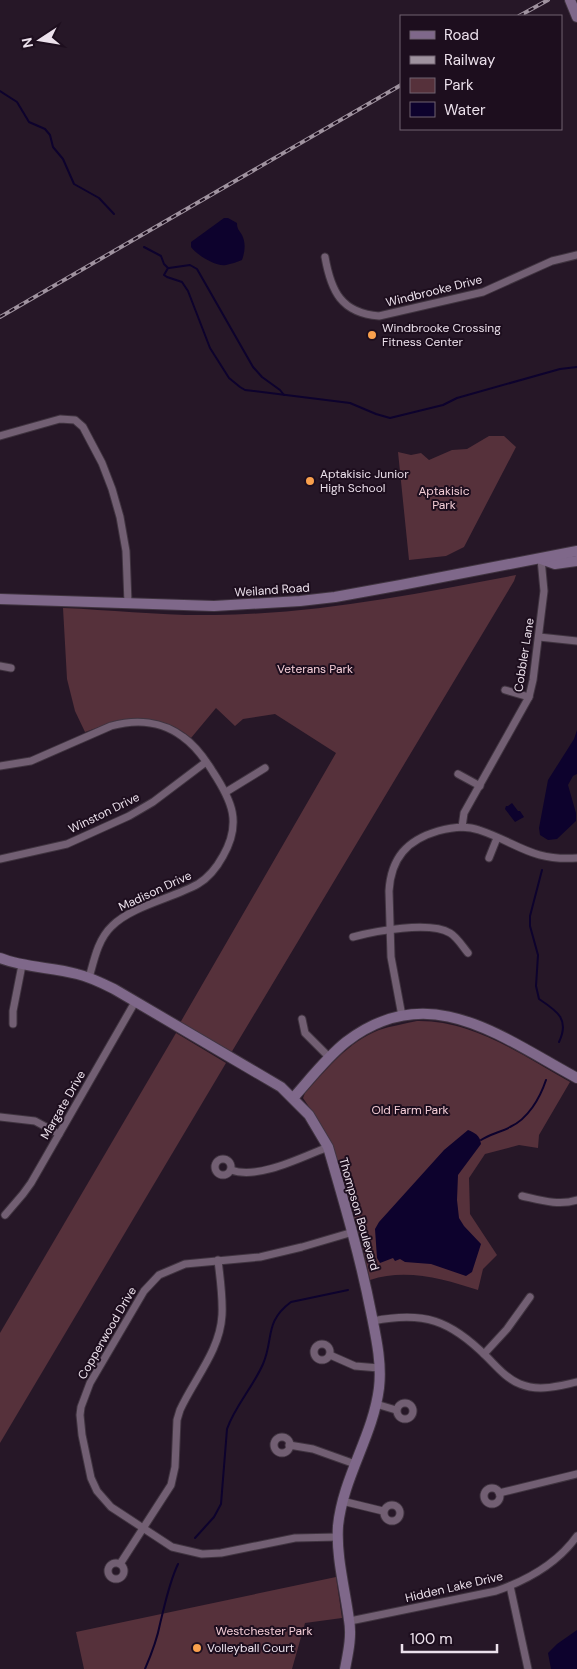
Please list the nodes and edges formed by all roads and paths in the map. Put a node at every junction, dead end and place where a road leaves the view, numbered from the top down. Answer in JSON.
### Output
{"nodes":[{"id":1,"x":570,"y":0,"type":"edge"},
{"id":2,"x":577,"y":17,"type":"edge"},
{"id":3,"x":577,"y":255,"type":"edge"},
{"id":4,"x":325,"y":257,"type":"dead end"},
{"id":5,"x":0,"y":436,"type":"edge"},
{"id":6,"x":577,"y":551,"type":"edge"},
{"id":7,"x":541,"y":559,"type":"junction"},
{"id":8,"x":577,"y":561,"type":"edge"},
{"id":9,"x":0,"y":599,"type":"edge"},
{"id":10,"x":128,"y":603,"type":"junction"},
{"id":11,"x":539,"y":637,"type":"junction"},
{"id":12,"x":577,"y":641,"type":"edge"},
{"id":13,"x":0,"y":666,"type":"edge"},
{"id":14,"x":11,"y":668,"type":"dead end"},
{"id":15,"x":505,"y":690,"type":"dead end"},
{"id":16,"x":529,"y":697,"type":"junction"},
{"id":17,"x":206,"y":762,"type":"junction"},
{"id":18,"x":0,"y":766,"type":"edge"},
{"id":19,"x":265,"y":768,"type":"dead end"},
{"id":20,"x":458,"y":774,"type":"dead end"},
{"id":21,"x":480,"y":786,"type":"junction"},
{"id":22,"x":226,"y":792,"type":"junction"},
{"id":23,"x":462,"y":827,"type":"junction"},
{"id":24,"x":497,"y":838,"type":"junction"},
{"id":25,"x":488,"y":858,"type":"dead end"},
{"id":26,"x":577,"y":858,"type":"edge"},
{"id":27,"x":0,"y":859,"type":"edge"},
{"id":28,"x":390,"y":930,"type":"junction"},
{"id":29,"x":353,"y":938,"type":"dead end"},
{"id":30,"x":468,"y":953,"type":"dead end"},
{"id":31,"x":0,"y":958,"type":"edge"},
{"id":32,"x":22,"y":965,"type":"junction"},
{"id":33,"x":89,"y":978,"type":"junction"},
{"id":34,"x":135,"y":1002,"type":"junction"},
{"id":35,"x":402,"y":1016,"type":"junction"},
{"id":36,"x":302,"y":1019,"type":"dead end"},
{"id":37,"x":13,"y":1024,"type":"dead end"},
{"id":38,"x":330,"y":1058,"type":"junction"},
{"id":39,"x":577,"y":1078,"type":"edge"},
{"id":40,"x":294,"y":1097,"type":"junction"},
{"id":41,"x":0,"y":1118,"type":"edge"},
{"id":42,"x":59,"y":1134,"type":"junction"},
{"id":43,"x":328,"y":1147,"type":"junction"},
{"id":44,"x":231,"y":1170,"type":"dead end"},
{"id":45,"x":522,"y":1196,"type":"dead end"},
{"id":46,"x":577,"y":1200,"type":"edge"},
{"id":47,"x":5,"y":1215,"type":"dead end"},
{"id":48,"x":353,"y":1232,"type":"junction"},
{"id":49,"x":218,"y":1260,"type":"junction"},
{"id":50,"x":530,"y":1297,"type":"dead end"},
{"id":51,"x":372,"y":1321,"type":"junction"},
{"id":52,"x":484,"y":1354,"type":"junction"},
{"id":53,"x":330,"y":1355,"type":"dead end"},
{"id":54,"x":379,"y":1368,"type":"junction"},
{"id":55,"x":577,"y":1382,"type":"edge"},
{"id":56,"x":376,"y":1404,"type":"junction"},
{"id":57,"x":396,"y":1410,"type":"dead end"},
{"id":58,"x":290,"y":1445,"type":"dead end"},
{"id":59,"x":355,"y":1464,"type":"junction"},
{"id":60,"x":577,"y":1474,"type":"edge"},
{"id":61,"x":499,"y":1493,"type":"dead end"},
{"id":62,"x":342,"y":1501,"type":"junction"},
{"id":63,"x":383,"y":1512,"type":"dead end"},
{"id":64,"x":142,"y":1528,"type":"junction"},
{"id":65,"x":577,"y":1536,"type":"edge"},
{"id":66,"x":338,"y":1537,"type":"junction"},
{"id":67,"x":120,"y":1564,"type":"dead end"},
{"id":68,"x":510,"y":1586,"type":"junction"},
{"id":69,"x":350,"y":1621,"type":"junction"},
{"id":70,"x":345,"y":1669,"type":"edge"},
{"id":71,"x":528,"y":1669,"type":"edge"}],
"edges":[{"from":1,"to":2,"type":"street"},
{"from":3,"to":4,"type":"street","name":"Windbrooke Drive"},
{"from":5,"to":10,"type":"street"},
{"from":6,"to":7,"type":"street","name":"Weiland Road"},
{"from":7,"to":8,"type":"street","name":"Weiland Road"},
{"from":7,"to":10,"type":"street","name":"Weiland Road"},
{"from":7,"to":11,"type":"street","name":"Cobbler Lane"},
{"from":9,"to":10,"type":"street","name":"Weiland Road"},
{"from":11,"to":12,"type":"street"},
{"from":11,"to":16,"type":"street","name":"Cobbler Lane"},
{"from":13,"to":14,"type":"street"},
{"from":15,"to":16,"type":"street"},
{"from":16,"to":21,"type":"street","name":"Cobbler Lane"},
{"from":17,"to":18,"type":"street","name":"Madison Drive"},
{"from":17,"to":22,"type":"street","name":"Madison Drive"},
{"from":17,"to":27,"type":"street","name":"Winston Drive"},
{"from":19,"to":22,"type":"street"},
{"from":20,"to":21,"type":"street"},
{"from":21,"to":23,"type":"street","name":"Cobbler Lane"},
{"from":22,"to":33,"type":"street","name":"Madison Drive"},
{"from":23,"to":24,"type":"street"},
{"from":23,"to":28,"type":"street"},
{"from":24,"to":25,"type":"street"},
{"from":24,"to":26,"type":"street"},
{"from":28,"to":29,"type":"street"},
{"from":28,"to":30,"type":"street"},
{"from":28,"to":35,"type":"street"},
{"from":31,"to":32,"type":"street","name":"Thompson Boulevard"},
{"from":32,"to":33,"type":"street","name":"Thompson Boulevard"},
{"from":32,"to":37,"type":"street"},
{"from":33,"to":34,"type":"street","name":"Thompson Boulevard"},
{"from":34,"to":40,"type":"street","name":"Thompson Boulevard"},
{"from":34,"to":42,"type":"street","name":"Margate Drive"},
{"from":35,"to":38,"type":"street"},
{"from":35,"to":39,"type":"street"},
{"from":36,"to":38,"type":"street"},
{"from":38,"to":40,"type":"street"},
{"from":40,"to":43,"type":"street","name":"Thompson Boulevard"},
{"from":41,"to":42,"type":"street"},
{"from":42,"to":47,"type":"street","name":"Margate Drive"},
{"from":43,"to":44,"type":"street"},
{"from":43,"to":48,"type":"street","name":"Thompson Boulevard"},
{"from":45,"to":46,"type":"street"},
{"from":48,"to":49,"type":"street","name":"Copperwood Drive"},
{"from":48,"to":51,"type":"street","name":"Thompson Boulevard"},
{"from":49,"to":64,"type":"street"},
{"from":49,"to":64,"type":"street","name":"Copperwood Drive"},
{"from":50,"to":52,"type":"street"},
{"from":51,"to":52,"type":"street"},
{"from":51,"to":54,"type":"street","name":"Thompson Boulevard"},
{"from":52,"to":55,"type":"street"},
{"from":53,"to":54,"type":"street"},
{"from":54,"to":56,"type":"street","name":"Thompson Boulevard"},
{"from":56,"to":57,"type":"street"},
{"from":56,"to":59,"type":"street","name":"Thompson Boulevard"},
{"from":58,"to":59,"type":"street"},
{"from":59,"to":62,"type":"street","name":"Thompson Boulevard"},
{"from":60,"to":61,"type":"street"},
{"from":62,"to":63,"type":"street"},
{"from":62,"to":66,"type":"street","name":"Thompson Boulevard"},
{"from":64,"to":66,"type":"street","name":"Copperwood Drive"},
{"from":64,"to":67,"type":"street"},
{"from":65,"to":68,"type":"street","name":"Hidden Lake Drive"},
{"from":66,"to":69,"type":"street","name":"Thompson Boulevard"},
{"from":68,"to":69,"type":"street","name":"Hidden Lake Drive"},
{"from":68,"to":71,"type":"street"},
{"from":69,"to":70,"type":"street","name":"Thompson Boulevard"}]}
